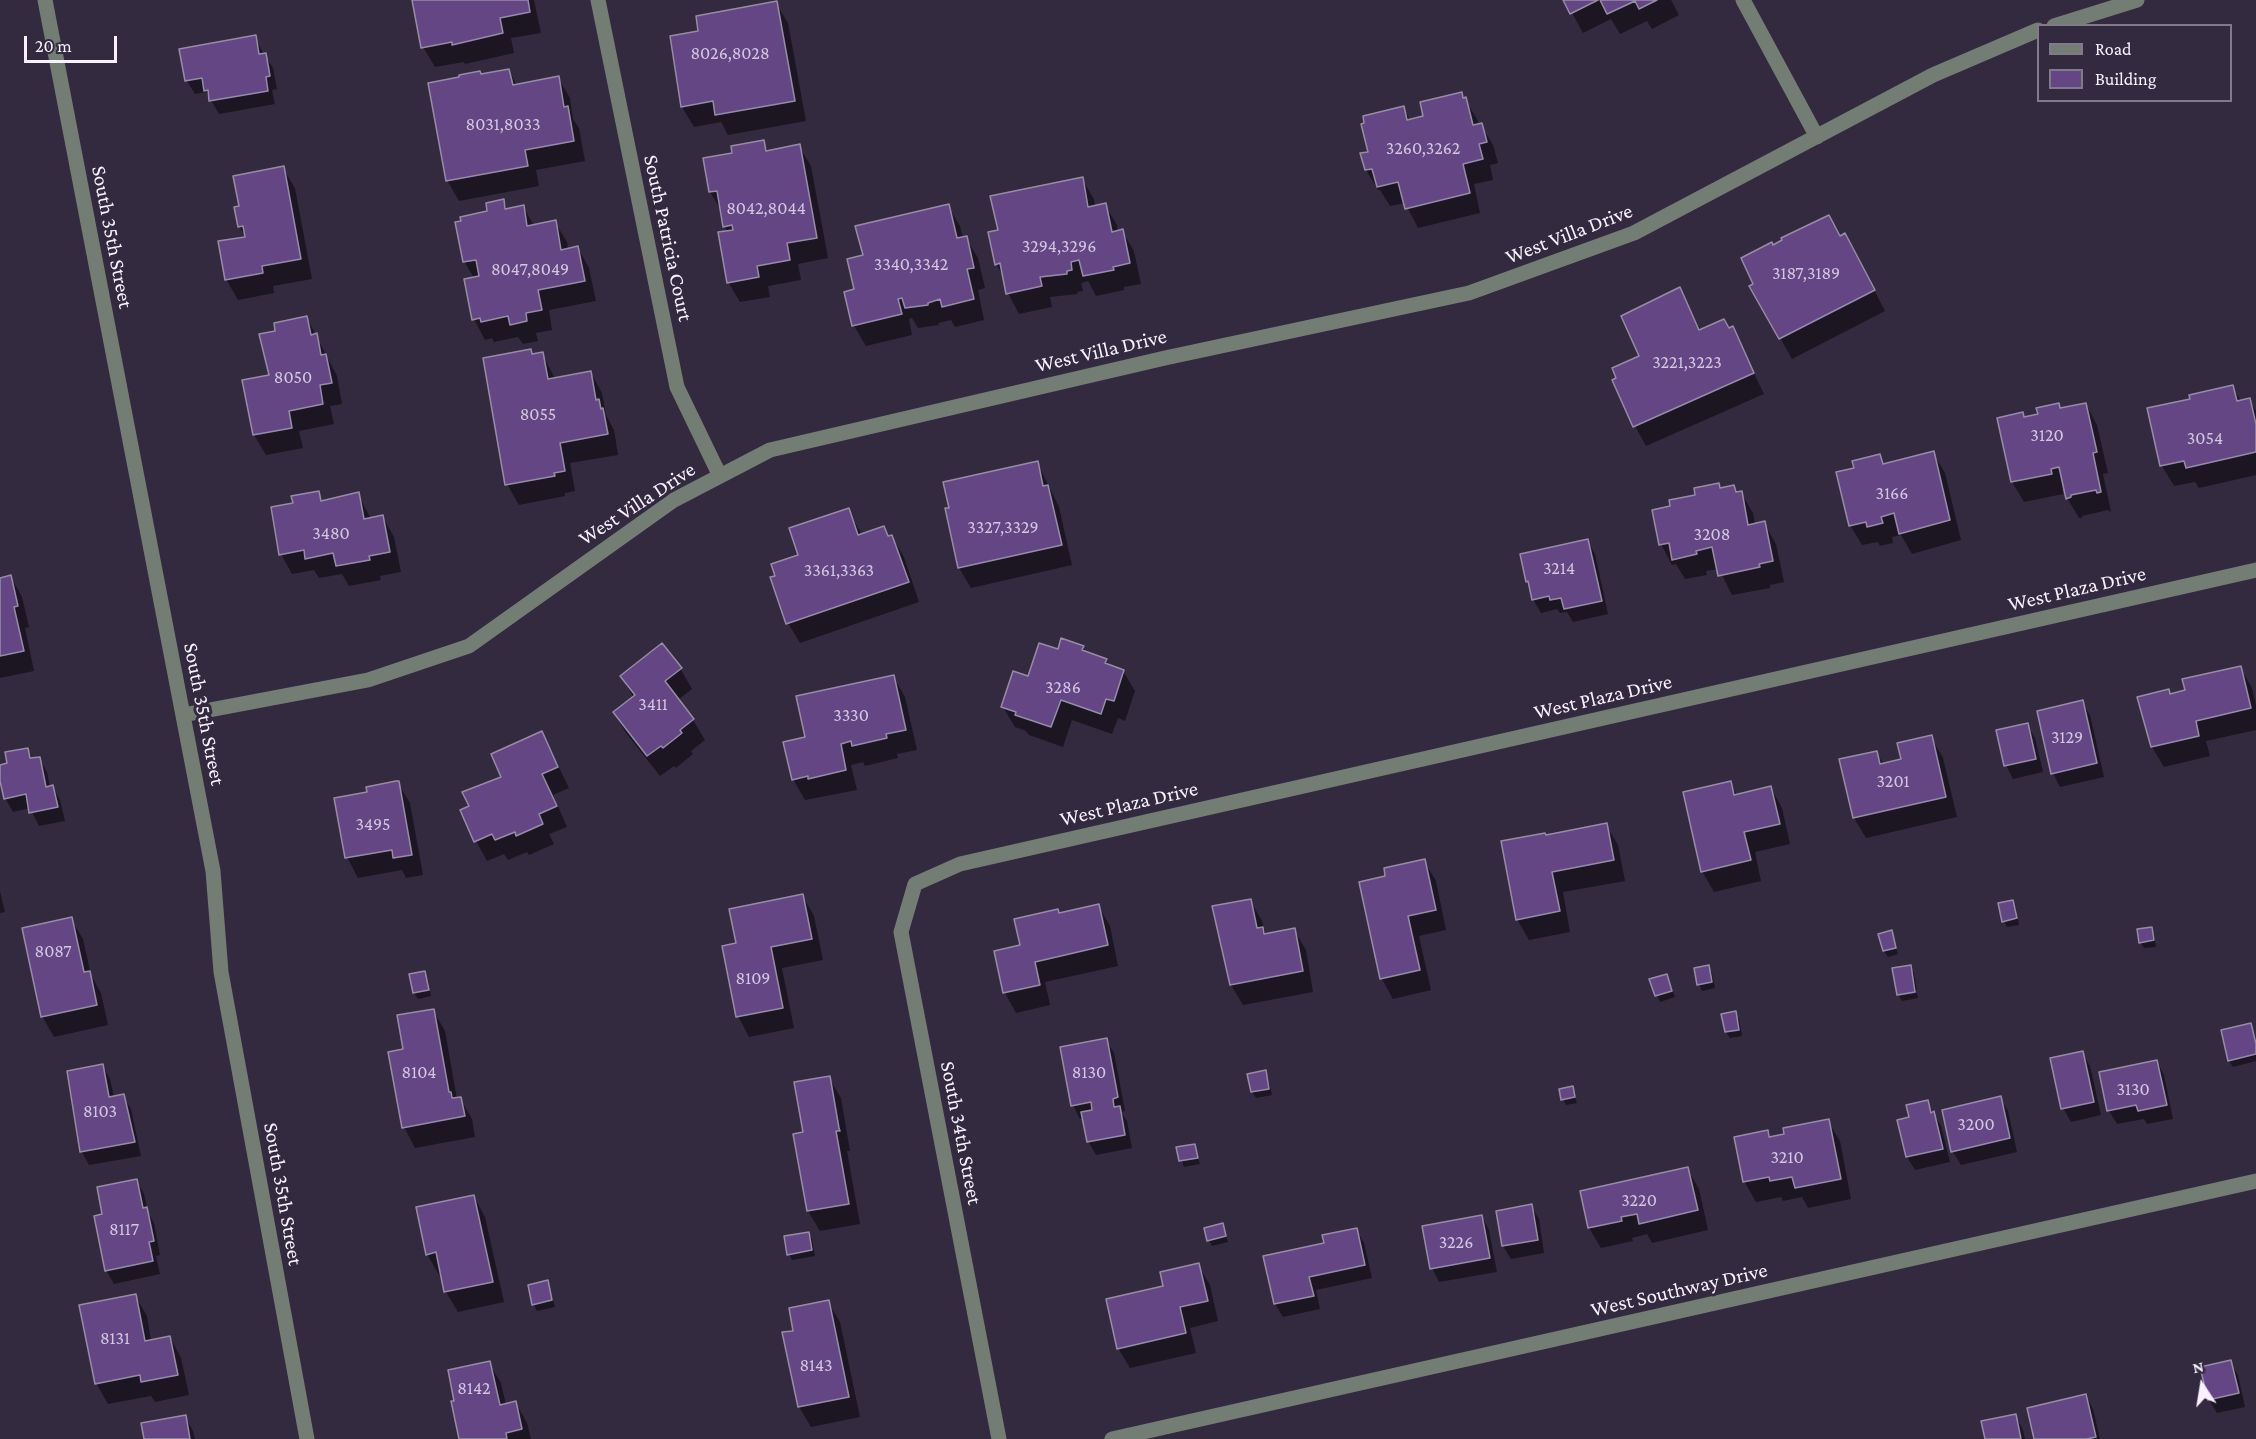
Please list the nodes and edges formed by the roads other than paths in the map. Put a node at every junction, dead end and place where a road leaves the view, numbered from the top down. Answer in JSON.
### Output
{"nodes":[{"id":1,"x":45,"y":0,"type":"edge"},
{"id":2,"x":598,"y":0,"type":"edge"},
{"id":3,"x":1743,"y":0,"type":"edge"},
{"id":4,"x":2137,"y":0,"type":"edge"},
{"id":5,"x":2060,"y":24,"type":"edge"},
{"id":6,"x":2037,"y":30,"type":"edge"},
{"id":7,"x":1817,"y":137,"type":"junction"},
{"id":8,"x":720,"y":476,"type":"junction"},
{"id":9,"x":2256,"y":570,"type":"edge"},
{"id":10,"x":183,"y":715,"type":"junction"},
{"id":11,"x":960,"y":864,"type":"joint"},
{"id":12,"x":2256,"y":1181,"type":"edge"},
{"id":13,"x":307,"y":1439,"type":"edge"},
{"id":14,"x":999,"y":1439,"type":"edge"},
{"id":15,"x":1112,"y":1439,"type":"edge"}],
"edges":[{"from":1,"to":10,"type":"street","name":"South 35th Street"},
{"from":2,"to":8,"type":"street","name":"South Patricia Court"},
{"from":3,"to":7,"type":"street"},
{"from":4,"to":5,"type":"street"},
{"from":6,"to":7,"type":"street","name":"West Villa Drive"},
{"from":7,"to":8,"type":"street","name":"West Villa Drive"},
{"from":8,"to":10,"type":"street","name":"West Villa Drive"},
{"from":9,"to":11,"type":"street","name":"West Plaza Drive"},
{"from":10,"to":13,"type":"street","name":"South 35th Street"},
{"from":11,"to":14,"type":"street","name":"South 34th Street"},
{"from":12,"to":15,"type":"street","name":"West Southway Drive"}]}
